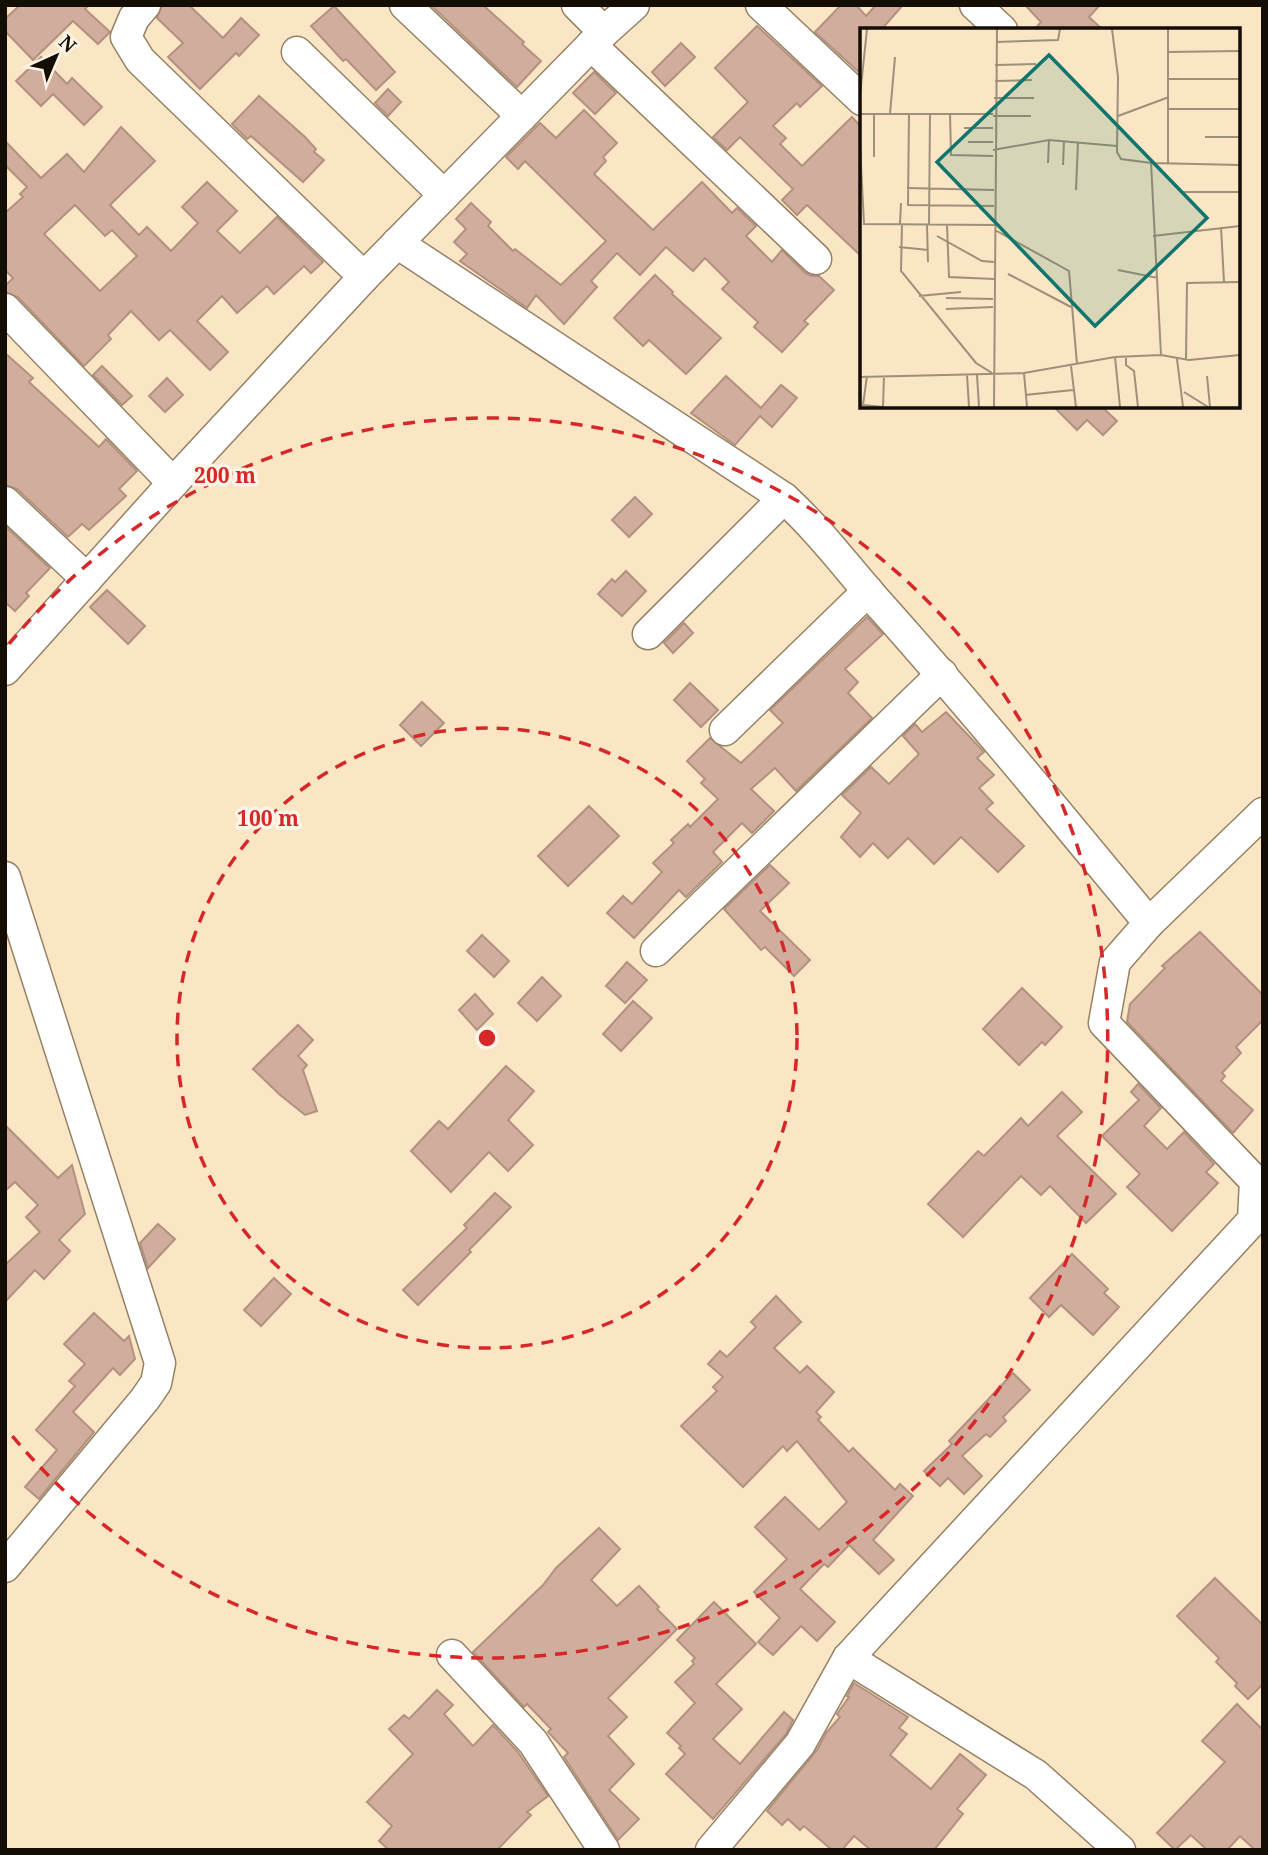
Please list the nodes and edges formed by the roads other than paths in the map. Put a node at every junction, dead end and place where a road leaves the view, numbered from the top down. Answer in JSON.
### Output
{"nodes":[{"id":1,"x":145,"y":5,"type":"edge"},
{"id":2,"x":405,"y":5,"type":"edge"},
{"id":3,"x":578,"y":5,"type":"edge"},
{"id":4,"x":634,"y":5,"type":"edge"},
{"id":5,"x":761,"y":5,"type":"edge"},
{"id":6,"x":975,"y":5,"type":"edge"},
{"id":7,"x":1000,"y":28,"type":"edge"},
{"id":8,"x":598,"y":38,"type":"junction"},
{"id":9,"x":297,"y":52,"type":"dead end"},
{"id":10,"x":860,"y":98,"type":"edge"},
{"id":11,"x":522,"y":116,"type":"junction"},
{"id":12,"x":444,"y":195,"type":"junction"},
{"id":13,"x":397,"y":243,"type":"junction"},
{"id":14,"x":816,"y":259,"type":"dead end"},
{"id":15,"x":364,"y":277,"type":"junction"},
{"id":16,"x":5,"y":309,"type":"edge"},
{"id":17,"x":173,"y":483,"type":"junction"},
{"id":18,"x":784,"y":498,"type":"junction"},
{"id":19,"x":5,"y":502,"type":"edge"},
{"id":20,"x":87,"y":579,"type":"junction"},
{"id":21,"x":868,"y":591,"type":"junction"},
{"id":22,"x":648,"y":634,"type":"dead end"},
{"id":23,"x":5,"y":670,"type":"edge"},
{"id":24,"x":942,"y":674,"type":"junction"},
{"id":25,"x":725,"y":730,"type":"dead end"},
{"id":26,"x":1263,"y":813,"type":"edge"},
{"id":27,"x":5,"y":877,"type":"edge"},
{"id":28,"x":1149,"y":923,"type":"junction"},
{"id":29,"x":656,"y":951,"type":"dead end"},
{"id":30,"x":1258,"y":1225,"type":"edge"},
{"id":31,"x":5,"y":1567,"type":"edge"},
{"id":32,"x":452,"y":1655,"type":"dead end"},
{"id":33,"x":848,"y":1658,"type":"junction"},
{"id":34,"x":604,"y":1850,"type":"edge"},
{"id":35,"x":711,"y":1850,"type":"edge"},
{"id":36,"x":1120,"y":1850,"type":"edge"}],
"edges":[{"from":1,"to":15,"type":"street"},
{"from":2,"to":11,"type":"street"},
{"from":3,"to":8,"type":"street"},
{"from":4,"to":8,"type":"street"},
{"from":5,"to":10,"type":"street"},
{"from":6,"to":7,"type":"street"},
{"from":8,"to":11,"type":"street"},
{"from":8,"to":14,"type":"street"},
{"from":9,"to":12,"type":"street"},
{"from":11,"to":12,"type":"street"},
{"from":12,"to":13,"type":"street"},
{"from":13,"to":15,"type":"street"},
{"from":13,"to":18,"type":"street"},
{"from":15,"to":17,"type":"street"},
{"from":16,"to":17,"type":"street"},
{"from":17,"to":20,"type":"street"},
{"from":18,"to":21,"type":"street"},
{"from":18,"to":22,"type":"street"},
{"from":19,"to":20,"type":"street"},
{"from":20,"to":23,"type":"street"},
{"from":21,"to":24,"type":"street"},
{"from":21,"to":25,"type":"street"},
{"from":24,"to":28,"type":"street"},
{"from":24,"to":29,"type":"street"},
{"from":26,"to":28,"type":"street"},
{"from":27,"to":31,"type":"street"},
{"from":28,"to":30,"type":"street"},
{"from":30,"to":33,"type":"street"},
{"from":32,"to":34,"type":"street"},
{"from":33,"to":35,"type":"street"},
{"from":33,"to":36,"type":"street"}]}
